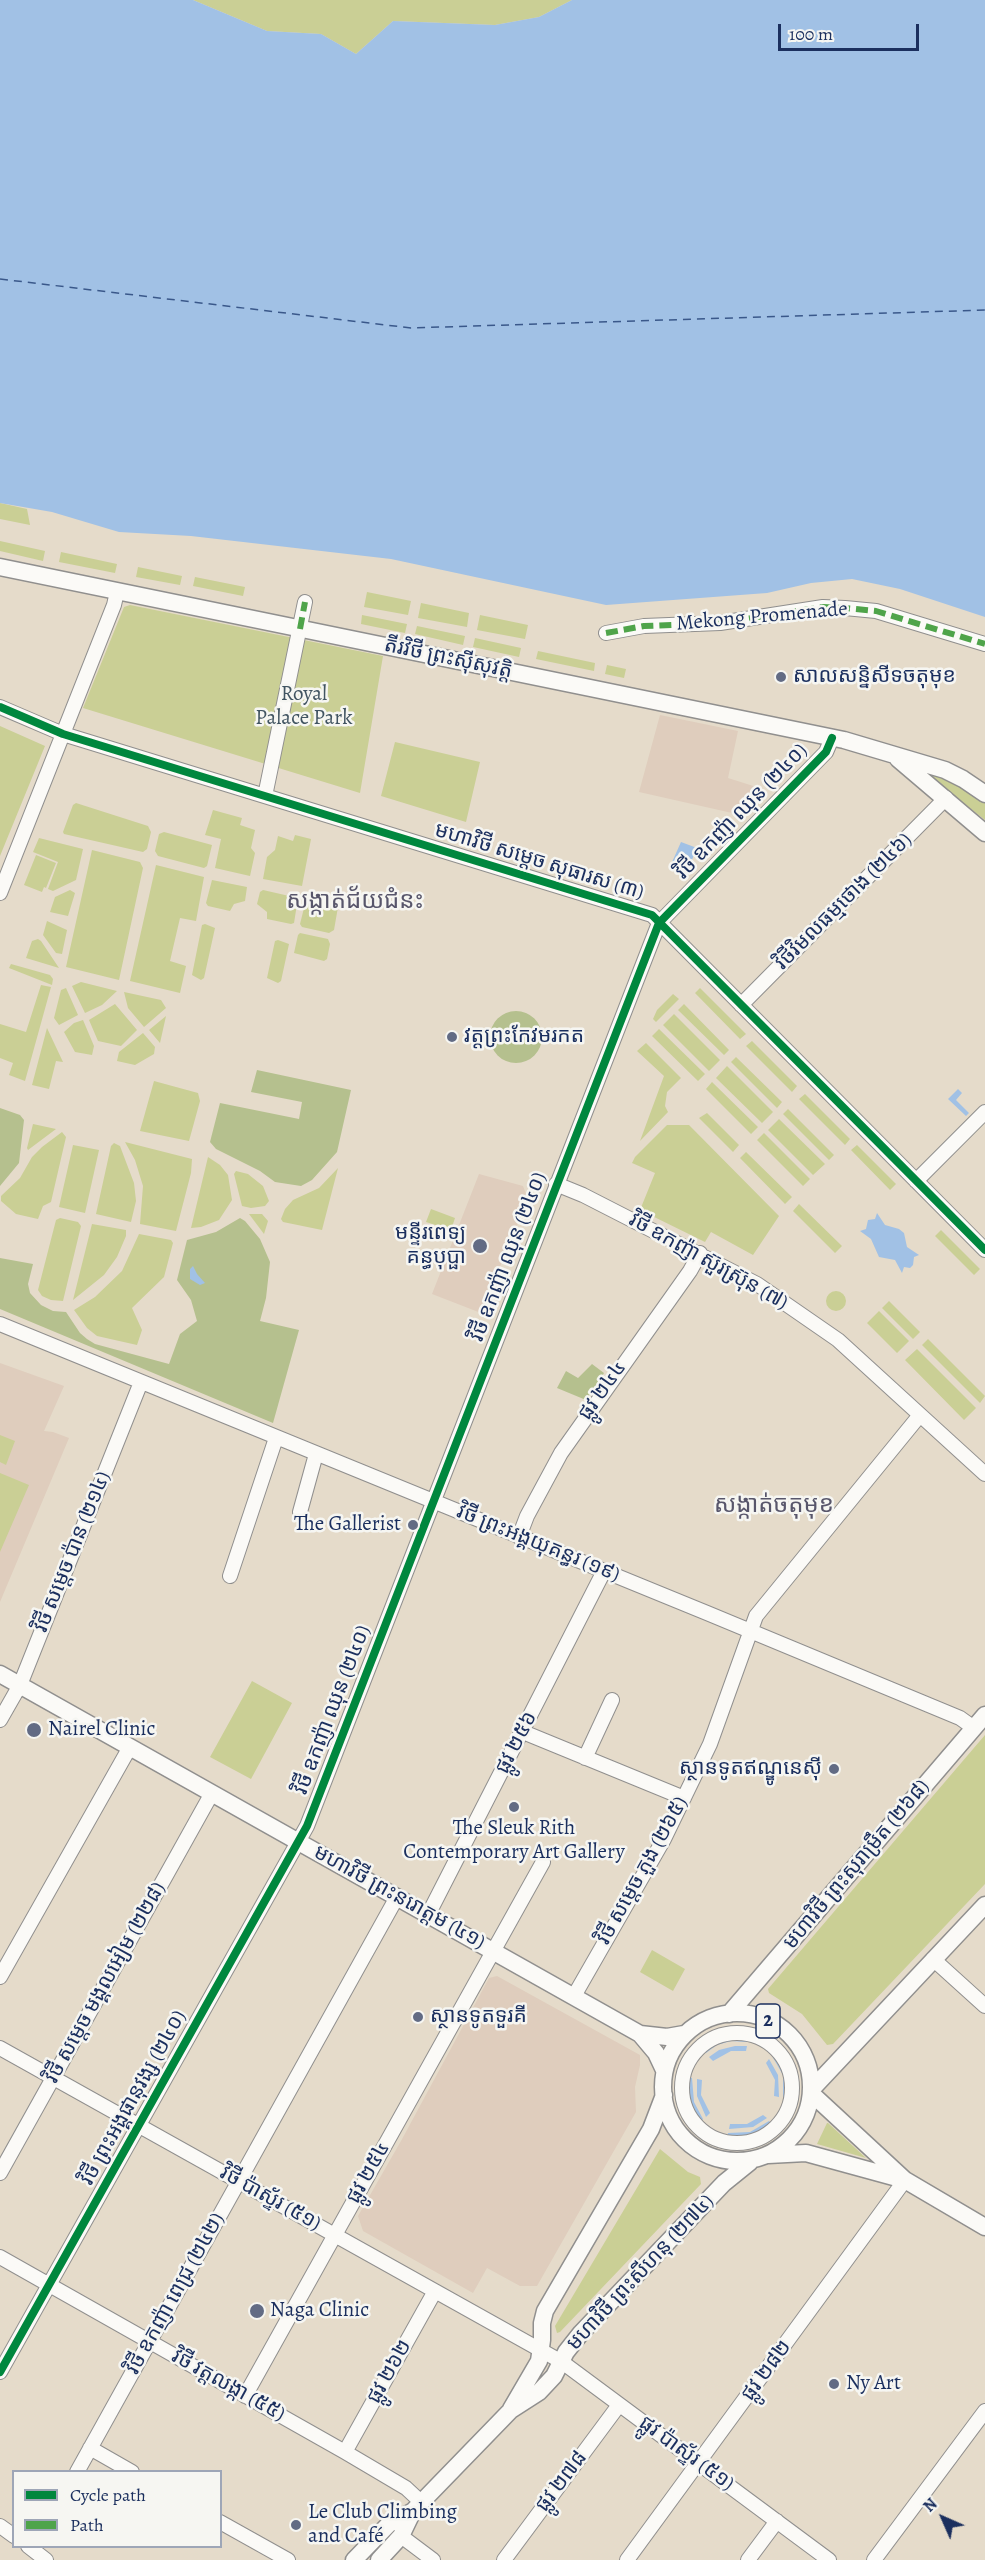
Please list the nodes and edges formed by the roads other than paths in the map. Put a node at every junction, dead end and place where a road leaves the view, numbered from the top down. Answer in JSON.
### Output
{"nodes":[{"id":1,"x":0,"y":567,"type":"edge"},
{"id":2,"x":117,"y":592,"type":"junction"},
{"id":3,"x":305,"y":602,"type":"dead end"},
{"id":4,"x":300,"y":629,"type":"junction"},
{"id":5,"x":606,"y":633,"type":"dead end"},
{"id":6,"x":985,"y":644,"type":"edge"},
{"id":7,"x":0,"y":707,"type":"edge"},
{"id":8,"x":63,"y":734,"type":"junction"},
{"id":9,"x":832,"y":738,"type":"junction"},
{"id":10,"x":895,"y":756,"type":"junction"},
{"id":11,"x":931,"y":765,"type":"junction"},
{"id":12,"x":921,"y":779,"type":"junction"},
{"id":13,"x":985,"y":794,"type":"edge"},
{"id":14,"x":265,"y":796,"type":"junction"},
{"id":15,"x":946,"y":798,"type":"junction"},
{"id":16,"x":985,"y":833,"type":"edge"},
{"id":17,"x":0,"y":893,"type":"edge"},
{"id":18,"x":659,"y":923,"type":"junction"},
{"id":19,"x":741,"y":1005,"type":"junction"},
{"id":20,"x":985,"y":1112,"type":"edge"},
{"id":21,"x":916,"y":1181,"type":"junction"},
{"id":22,"x":556,"y":1184,"type":"junction"},
{"id":23,"x":985,"y":1250,"type":"edge"},
{"id":24,"x":700,"y":1253,"type":"junction"},
{"id":25,"x":0,"y":1324,"type":"edge"},
{"id":26,"x":141,"y":1382,"type":"junction"},
{"id":27,"x":920,"y":1415,"type":"junction"},
{"id":28,"x":276,"y":1437,"type":"junction"},
{"id":29,"x":316,"y":1454,"type":"junction"},
{"id":30,"x":985,"y":1474,"type":"edge"},
{"id":31,"x":433,"y":1502,"type":"junction"},
{"id":32,"x":300,"y":1512,"type":"dead end"},
{"id":33,"x":519,"y":1537,"type":"junction"},
{"id":34,"x":604,"y":1571,"type":"junction"},
{"id":35,"x":230,"y":1576,"type":"dead end"},
{"id":36,"x":750,"y":1631,"type":"junction"},
{"id":37,"x":0,"y":1674,"type":"edge"},
{"id":38,"x":20,"y":1685,"type":"junction"},
{"id":39,"x":612,"y":1700,"type":"dead end"},
{"id":40,"x":985,"y":1715,"type":"edge"},
{"id":41,"x":0,"y":1720,"type":"edge"},
{"id":42,"x":974,"y":1728,"type":"junction"},
{"id":43,"x":523,"y":1732,"type":"junction"},
{"id":44,"x":130,"y":1747,"type":"junction"},
{"id":45,"x":585,"y":1758,"type":"junction"},
{"id":46,"x":212,"y":1792,"type":"junction"},
{"id":47,"x":684,"y":1798,"type":"junction"},
{"id":48,"x":299,"y":1842,"type":"junction"},
{"id":49,"x":543,"y":1862,"type":"dead end"},
{"id":50,"x":397,"y":1897,"type":"junction"},
{"id":51,"x":985,"y":1905,"type":"edge"},
{"id":52,"x":428,"y":1914,"type":"junction"},
{"id":53,"x":492,"y":1951,"type":"junction"},
{"id":54,"x":933,"y":1959,"type":"junction"},
{"id":55,"x":0,"y":1977,"type":"edge"},
{"id":56,"x":574,"y":1996,"type":"junction"},
{"id":57,"x":985,"y":2006,"type":"edge"},
{"id":58,"x":729,"y":2014,"type":"junction"},
{"id":59,"x":640,"y":2034,"type":"junction"},
{"id":60,"x":684,"y":2034,"type":"junction"},
{"id":61,"x":0,"y":2048,"type":"edge"},
{"id":62,"x":664,"y":2070,"type":"junction"},
{"id":63,"x":53,"y":2078,"type":"junction"},
{"id":64,"x":812,"y":2091,"type":"junction"},
{"id":65,"x":664,"y":2095,"type":"junction"},
{"id":66,"x":683,"y":2101,"type":"joint"},
{"id":67,"x":139,"y":2126,"type":"junction"},
{"id":68,"x":768,"y":2155,"type":"junction"},
{"id":69,"x":750,"y":2162,"type":"junction"},
{"id":70,"x":0,"y":2173,"type":"edge"},
{"id":71,"x":905,"y":2180,"type":"junction"},
{"id":72,"x":238,"y":2182,"type":"junction"},
{"id":73,"x":985,"y":2227,"type":"edge"},
{"id":74,"x":334,"y":2235,"type":"junction"},
{"id":75,"x":0,"y":2258,"type":"edge"},
{"id":76,"x":49,"y":2285,"type":"junction"},
{"id":77,"x":435,"y":2292,"type":"junction"},
{"id":78,"x":149,"y":2341,"type":"junction"},
{"id":79,"x":541,"y":2350,"type":"junction"},
{"id":80,"x":562,"y":2362,"type":"junction"},
{"id":81,"x":0,"y":2372,"type":"edge"},
{"id":82,"x":245,"y":2396,"type":"junction"},
{"id":83,"x":619,"y":2405,"type":"junction"},
{"id":84,"x":511,"y":2410,"type":"junction"},
{"id":85,"x":985,"y":2411,"type":"edge"},
{"id":86,"x":90,"y":2448,"type":"junction"},
{"id":87,"x":345,"y":2452,"type":"junction"},
{"id":88,"x":698,"y":2463,"type":"junction"},
{"id":89,"x":78,"y":2470,"type":"edge"},
{"id":90,"x":128,"y":2470,"type":"edge"},
{"id":91,"x":417,"y":2506,"type":"junction"},
{"id":92,"x":777,"y":2521,"type":"junction"},
{"id":93,"x":222,"y":2523,"type":"edge"},
{"id":94,"x":401,"y":2536,"type":"junction"},
{"id":95,"x":30,"y":2551,"type":"edge"},
{"id":96,"x":46,"y":2560,"type":"edge"},
{"id":97,"x":288,"y":2560,"type":"edge"},
{"id":98,"x":354,"y":2560,"type":"edge"},
{"id":99,"x":379,"y":2560,"type":"edge"},
{"id":100,"x":433,"y":2560,"type":"edge"},
{"id":101,"x":504,"y":2560,"type":"edge"},
{"id":102,"x":627,"y":2560,"type":"edge"},
{"id":103,"x":748,"y":2560,"type":"edge"},
{"id":104,"x":829,"y":2560,"type":"edge"},
{"id":105,"x":874,"y":2560,"type":"edge"}],
"edges":[{"from":1,"to":2,"type":"main road","name":"តីរវិថី ព្រះស៊ីសុវត្តិ"},
{"from":2,"to":4,"type":"main road","name":"តីរវិថី ព្រះស៊ីសុវត្តិ"},
{"from":2,"to":8,"type":"street"},
{"from":3,"to":4,"type":"street"},
{"from":4,"to":9,"type":"main road","name":"តីរវិថី ព្រះស៊ីសុវត្តិ"},
{"from":4,"to":14,"type":"street"},
{"from":5,"to":6,"type":"street","name":"Mekong Promenade"},
{"from":7,"to":8,"type":"street","name":"មហាវិថី សម្តេច សុធារស (៣)"},
{"from":8,"to":14,"type":"street","name":"មហាវិថី សម្តេច សុធារស (៣)"},
{"from":8,"to":17,"type":"street"},
{"from":9,"to":10,"type":"main road","name":"តីរវិថី ព្រះស៊ីសុវត្តិ"},
{"from":9,"to":18,"type":"street","name":"វិថី ឧកញ៉ា ឈុន (២៤០)"},
{"from":10,"to":11,"type":"main road","name":"តីរវិថី ព្រះស៊ីសុវត្តិ"},
{"from":10,"to":12,"type":"main road","name":"តីរវិថី ព្រះស៊ីសុវត្តិ"},
{"from":11,"to":12,"type":"main road"},
{"from":11,"to":13,"type":"main road","name":"តីរវិថី ព្រះស៊ីសុវត្តិ"},
{"from":12,"to":15,"type":"main road","name":"តីរវិថី ព្រះស៊ីសុវត្តិ"},
{"from":14,"to":18,"type":"street","name":"មហាវិថី សម្តេច សុធារស (៣)"},
{"from":15,"to":16,"type":"main road","name":"តីរវិថី ព្រះស៊ីសុវត្តិ"},
{"from":15,"to":19,"type":"street","name":"វិថីវិមលធម្មថោង (២៤៦)"},
{"from":18,"to":19,"type":"street","name":"មហាវិថី សម្តេច សុធារស (៣)"},
{"from":18,"to":22,"type":"street","name":"វិថី ឧកញ៉ា ឈុន (២៤០)"},
{"from":19,"to":21,"type":"street","name":"មហាវិថី សម្តេច សុធារស (៣)"},
{"from":20,"to":21,"type":"street"},
{"from":21,"to":23,"type":"street","name":"មហាវិថី សម្តេច សុធារស (៣)"},
{"from":22,"to":24,"type":"street","name":"វិថី ឧកញ៉ា ស៊ួរស៊្រុន (៧)"},
{"from":22,"to":31,"type":"street","name":"វិថី ឧកញ៉ា ឈុន (២៤០)"},
{"from":24,"to":27,"type":"street","name":"វិថី ឧកញ៉ា ស៊ួរស៊្រុន (៧)"},
{"from":24,"to":33,"type":"street","name":"ផ្លូវ ២៤៤"},
{"from":25,"to":26,"type":"street","name":"វិថី ព្រះអង្គយុគន្ធរ (១៩)"},
{"from":26,"to":28,"type":"street","name":"វិថី ព្រះអង្គយុគន្ធរ (១៩)"},
{"from":26,"to":38,"type":"street","name":"វិថី សម្តេច ប៉ាន (២១៤)"},
{"from":27,"to":30,"type":"street","name":"វិថី ឧកញ៉ា ស៊ួរស៊្រុន (៧)"},
{"from":27,"to":36,"type":"street","name":"វិថី សម្តេច ភួង (២៦៥)"},
{"from":28,"to":29,"type":"street","name":"វិថី ព្រះអង្គយុគន្ធរ (១៩)"},
{"from":28,"to":35,"type":"street"},
{"from":29,"to":31,"type":"street","name":"វិថី ព្រះអង្គយុគន្ធរ (១៩)"},
{"from":29,"to":32,"type":"street"},
{"from":31,"to":33,"type":"street","name":"វិថី ព្រះអង្គយុគន្ធរ (១៩)"},
{"from":31,"to":48,"type":"street","name":"វិថី ឧកញ៉ា ឈុន (២៤០)"},
{"from":33,"to":34,"type":"street","name":"វិថី ព្រះអង្គយុគន្ធរ (១៩)"},
{"from":34,"to":36,"type":"street","name":"វិថី ព្រះអង្គយុគន្ធរ (១៩)"},
{"from":34,"to":43,"type":"street","name":"ផ្លូវ ២៥៦"},
{"from":36,"to":42,"type":"street","name":"វិថី ព្រះអង្គយុគន្ធរ (១៩)"},
{"from":36,"to":47,"type":"street","name":"វិថី សម្តេច ភួង (២៦៥)"},
{"from":37,"to":38,"type":"main road","name":"មហាវិថី ព្រះនរោត្តម (៤១)"},
{"from":38,"to":41,"type":"street","name":"វិថី សម្តេច ប៉ាន (២១៤)"},
{"from":38,"to":44,"type":"main road","name":"មហាវិថី ព្រះនរោត្តម (៤១)"},
{"from":39,"to":45,"type":"street"},
{"from":40,"to":42,"type":"main road","name":"មហាវិថី ព្រះសុរាម្រឹត (២៦៨)"},
{"from":42,"to":58,"type":"main road","name":"មហាវិថី ព្រះសុរាម្រឹត (២៦៨)"},
{"from":43,"to":45,"type":"street"},
{"from":43,"to":52,"type":"street","name":"ផ្លូវ ២៥៦"},
{"from":44,"to":46,"type":"main road","name":"មហាវិថី ព្រះនរោត្តម (៤១)"},
{"from":44,"to":55,"type":"street"},
{"from":45,"to":47,"type":"street"},
{"from":46,"to":48,"type":"main road","name":"មហាវិថី ព្រះនរោត្តម (៤១)"},
{"from":46,"to":63,"type":"street","name":"វិថី សម្តេច មង្គលអៀម (២២៨)"},
{"from":47,"to":56,"type":"street","name":"វិថី សម្តេច ភួង (២៦៥)"},
{"from":48,"to":50,"type":"main road","name":"មហាវិថី ព្រះនរោត្តម (៤១)"},
{"from":48,"to":67,"type":"street","name":"វិថី ព្រះអង្គផានុវង្ស (២៤០)"},
{"from":49,"to":53,"type":"street","name":"ផ្លូវ ២៥៤"},
{"from":50,"to":52,"type":"main road","name":"មហាវិថី ព្រះនរោត្តម (៤១)"},
{"from":50,"to":72,"type":"street","name":"វិថី ឧកញ៉ា ពេជ្រ (២៤២)"},
{"from":51,"to":54,"type":"main road"},
{"from":52,"to":53,"type":"main road","name":"មហាវិថី ព្រះនរោត្តម (៤១)"},
{"from":53,"to":56,"type":"main road","name":"មហាវិថី ព្រះនរោត្តម (៤១)"},
{"from":53,"to":74,"type":"street","name":"ផ្លូវ ២៥៤"},
{"from":54,"to":57,"type":"street"},
{"from":54,"to":64,"type":"main road"},
{"from":56,"to":59,"type":"main road","name":"មហាវិថី ព្រះនរោត្តម (៤១)"},
{"from":58,"to":60,"type":"main road","number":"2"},
{"from":58,"to":64,"type":"main road","number":"2"},
{"from":59,"to":60,"type":"main road","name":"មហាវិថី ព្រះនរោត្តម (៤១)"},
{"from":59,"to":62,"type":"main road","name":"មហាវិថី ព្រះនរោត្តម (៤១)"},
{"from":60,"to":62,"type":"main road","number":"2"},
{"from":61,"to":63,"type":"street","name":"វិថី ប៉ាស្ទ័រ (៥១)"},
{"from":62,"to":65,"type":"main road","number":"2"},
{"from":63,"to":67,"type":"street","name":"វិថី ប៉ាស្ទ័រ (៥១)"},
{"from":63,"to":70,"type":"street","name":"វិថី សម្តេច មង្គលអៀម (២២៨)"},
{"from":64,"to":68,"type":"main road","number":"2"},
{"from":64,"to":71,"type":"main road","number":"2"},
{"from":65,"to":69,"type":"main road","number":"2"},
{"from":65,"to":79,"type":"main road"},
{"from":66,"to":66,"type":"street"},
{"from":67,"to":72,"type":"street","name":"វិថី ប៉ាស្ទ័រ (៥១)"},
{"from":67,"to":76,"type":"street","name":"វិថី ព្រះអង្គផានុវង្ស (២៤០)"},
{"from":68,"to":69,"type":"main road","number":"2"},
{"from":68,"to":71,"type":"main road","number":"2"},
{"from":69,"to":80,"type":"main road","name":"មហាវិថី ព្រះសីហនុ (២៧៤)"},
{"from":71,"to":73,"type":"main road","number":"2"},
{"from":71,"to":88,"type":"street","name":"ផ្លូវ ២៨២"},
{"from":72,"to":74,"type":"street","name":"វិថី ប៉ាស្ទ័រ (៥១)"},
{"from":72,"to":78,"type":"street","name":"វិថី ឧកញ៉ា ពេជ្រ (២៤២)"},
{"from":74,"to":77,"type":"street","name":"វិថី ប៉ាស្ទ័រ (៥១)"},
{"from":74,"to":82,"type":"street","name":"ផ្លូវ ២៥៤"},
{"from":75,"to":76,"type":"street","name":"វិថី វត្តលង្កា (៥៥)"},
{"from":76,"to":78,"type":"street","name":"វិថី វត្តលង្កា (៥៥)"},
{"from":76,"to":81,"type":"street","name":"វិថី ព្រះអង្គផានុវង្ស (២៤០)"},
{"from":77,"to":79,"type":"street","name":"វិថី ប៉ាស្ទ័រ (៥១)"},
{"from":77,"to":87,"type":"street","name":"ផ្លូវ ២៦២"},
{"from":78,"to":82,"type":"street","name":"វិថី វត្តលង្កា (៥៥)"},
{"from":78,"to":86,"type":"street","name":"វិថី ឧកញ៉ា ពេជ្រ (២៤២)"},
{"from":79,"to":80,"type":"street","name":"ផ្លូវ ប៉ាស្ទ័រ (៥១)"},
{"from":79,"to":84,"type":"main road","name":"មហាវិថី ព្រះសីហនុ (២៧៤)"},
{"from":80,"to":83,"type":"street","name":"ផ្លូវ ប៉ាស្ទ័រ (៥១)"},
{"from":80,"to":84,"type":"main road","name":"មហាវិថី ព្រះសីហនុ (២៧៤)"},
{"from":82,"to":87,"type":"street","name":"វិថី វត្តលង្កា (៥៥)"},
{"from":83,"to":88,"type":"street","name":"ផ្លូវ ប៉ាស្ទ័រ (៥១)"},
{"from":83,"to":101,"type":"street","name":"ផ្លូវ ២៧៨"},
{"from":84,"to":91,"type":"main road","name":"មហាវិថី ព្រះសីហនុ (២៧៤)"},
{"from":85,"to":105,"type":"street"},
{"from":86,"to":89,"type":"street","name":"វិថី ឧកញ៉ា ពេជ្រ (២៤២)"},
{"from":86,"to":90,"type":"street"},
{"from":87,"to":91,"type":"street","name":"វិថី វត្តលង្កា (៥៥)"},
{"from":88,"to":92,"type":"street","name":"ផ្លូវ ប៉ាស្ទ័រ (៥១)"},
{"from":88,"to":102,"type":"street","name":"ផ្លូវ ២៨២"},
{"from":91,"to":94,"type":"main road","name":"មហាវិថី ព្រះសីហនុ (២៧៤)"},
{"from":91,"to":98,"type":"main road","name":"មហាវិថី ព្រះសីហនុ (២៧៤)"},
{"from":92,"to":103,"type":"street"},
{"from":92,"to":104,"type":"street","name":"ផ្លូវ ប៉ាស្ទ័រ (៥១)"},
{"from":93,"to":97,"type":"street"},
{"from":94,"to":99,"type":"main road","name":"មហាវិថី ព្រះសីហនុ (២៧៤)"},
{"from":94,"to":100,"type":"street"},
{"from":95,"to":96,"type":"street"}]}
